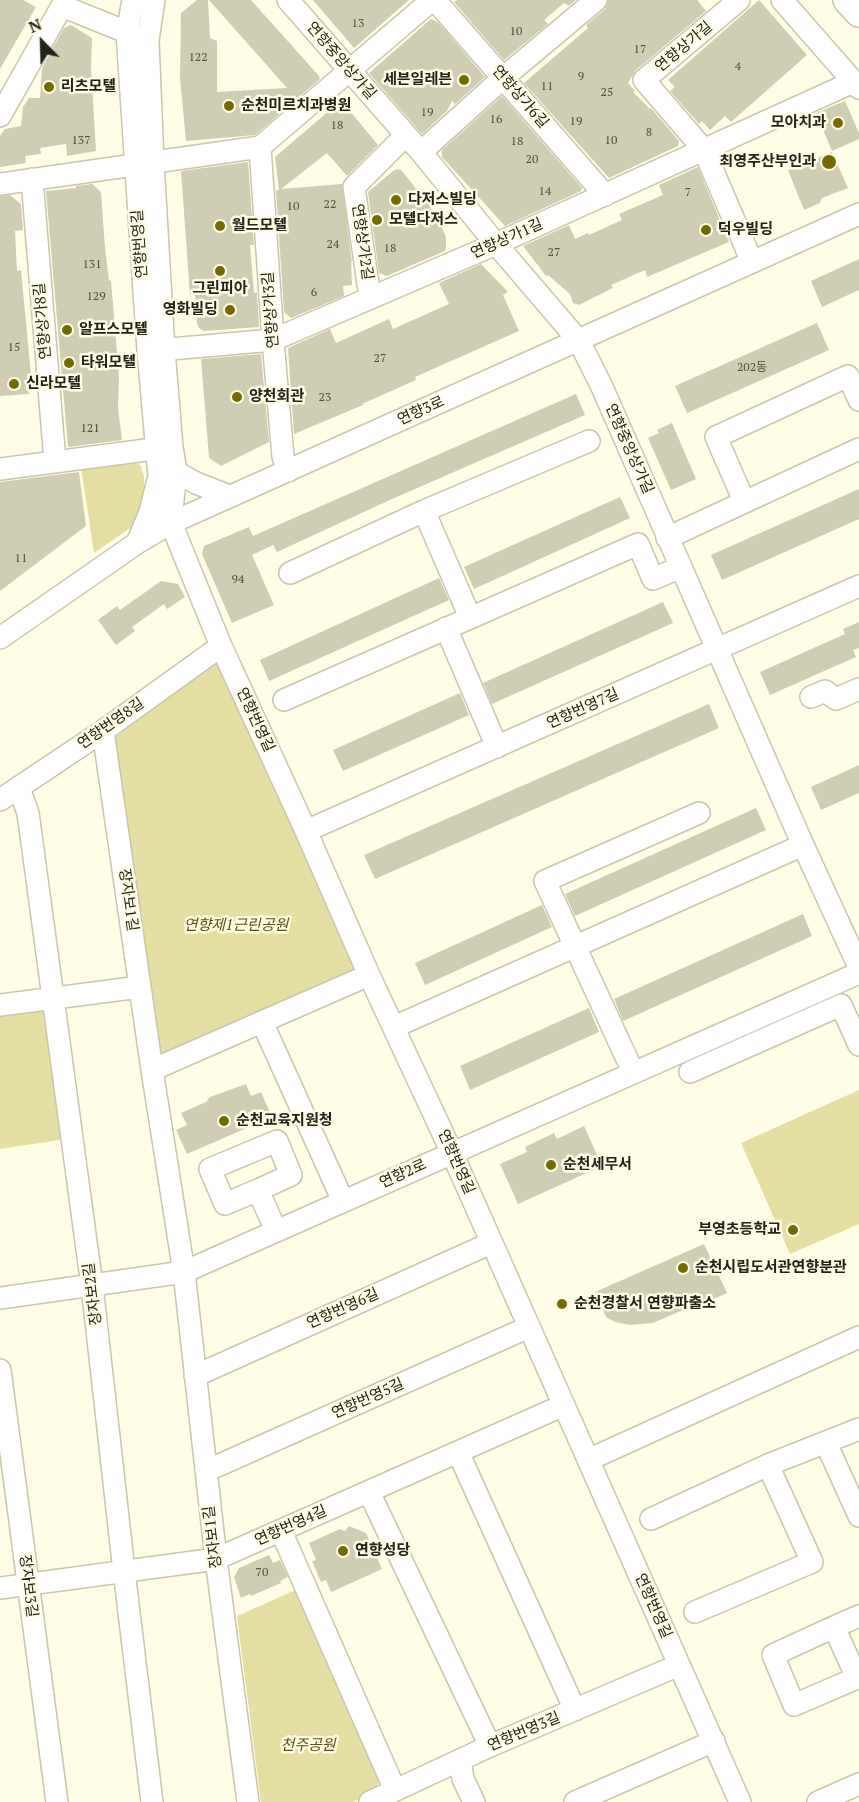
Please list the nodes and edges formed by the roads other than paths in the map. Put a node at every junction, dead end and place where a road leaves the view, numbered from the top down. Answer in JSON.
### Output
{"nodes":[{"id":1,"x":133,"y":0,"type":"edge"},
{"id":2,"x":154,"y":0,"type":"edge"},
{"id":3,"x":288,"y":0,"type":"edge"},
{"id":4,"x":433,"y":0,"type":"edge"},
{"id":5,"x":596,"y":0,"type":"edge"},
{"id":6,"x":739,"y":0,"type":"edge"},
{"id":7,"x":782,"y":0,"type":"edge"},
{"id":8,"x":847,"y":0,"type":"edge"},
{"id":9,"x":58,"y":3,"type":"edge"},
{"id":10,"x":859,"y":13,"type":"edge"},
{"id":11,"x":127,"y":33,"type":"junction"},
{"id":12,"x":148,"y":40,"type":"junction"},
{"id":13,"x":350,"y":71,"type":"junction"},
{"id":14,"x":503,"y":78,"type":"junction"},
{"id":15,"x":856,"y":85,"type":"edge"},
{"id":16,"x":0,"y":116,"type":"edge"},
{"id":17,"x":406,"y":135,"type":"junction"},
{"id":18,"x":260,"y":147,"type":"junction"},
{"id":19,"x":704,"y":150,"type":"junction"},
{"id":20,"x":421,"y":152,"type":"junction"},
{"id":21,"x":144,"y":163,"type":"junction"},
{"id":22,"x":32,"y":179,"type":"junction"},
{"id":23,"x":0,"y":184,"type":"edge"},
{"id":24,"x":605,"y":195,"type":"junction"},
{"id":25,"x":859,"y":214,"type":"edge"},
{"id":26,"x":496,"y":244,"type":"junction"},
{"id":27,"x":752,"y":262,"type":"junction"},
{"id":28,"x":370,"y":298,"type":"junction"},
{"id":29,"x":273,"y":340,"type":"junction"},
{"id":30,"x":579,"y":341,"type":"junction"},
{"id":31,"x":156,"y":351,"type":"junction"},
{"id":32,"x":859,"y":400,"type":"edge"},
{"id":33,"x":589,"y":441,"type":"dead end"},
{"id":34,"x":164,"y":448,"type":"junction"},
{"id":35,"x":859,"y":449,"type":"edge"},
{"id":36,"x":55,"y":462,"type":"junction"},
{"id":37,"x":0,"y":469,"type":"edge"},
{"id":38,"x":288,"y":471,"type":"junction"},
{"id":39,"x":168,"y":474,"type":"junction"},
{"id":40,"x":230,"y":496,"type":"junction"},
{"id":41,"x":744,"y":501,"type":"junction"},
{"id":42,"x":424,"y":511,"type":"junction"},
{"id":43,"x":171,"y":523,"type":"junction"},
{"id":44,"x":667,"y":538,"type":"junction"},
{"id":45,"x":137,"y":543,"type":"junction"},
{"id":46,"x":681,"y":567,"type":"junction"},
{"id":47,"x":290,"y":573,"type":"dead end"},
{"id":48,"x":859,"y":586,"type":"edge"},
{"id":49,"x":470,"y":617,"type":"junction"},
{"id":50,"x":446,"y":628,"type":"junction"},
{"id":51,"x":0,"y":638,"type":"edge"},
{"id":52,"x":221,"y":646,"type":"junction"},
{"id":53,"x":717,"y":649,"type":"junction"},
{"id":54,"x":859,"y":689,"type":"edge"},
{"id":55,"x":811,"y":697,"type":"dead end"},
{"id":56,"x":284,"y":700,"type":"dead end"},
{"id":57,"x":103,"y":731,"type":"junction"},
{"id":58,"x":497,"y":747,"type":"junction"},
{"id":59,"x":19,"y":788,"type":"junction"},
{"id":60,"x":0,"y":800,"type":"edge"},
{"id":61,"x":699,"y":813,"type":"dead end"},
{"id":62,"x":306,"y":831,"type":"junction"},
{"id":63,"x":803,"y":845,"type":"junction"},
{"id":64,"x":575,"y":945,"type":"junction"},
{"id":65,"x":859,"y":967,"type":"edge"},
{"id":66,"x":859,"y":973,"type":"edge"},
{"id":67,"x":369,"y":975,"type":"junction"},
{"id":68,"x":140,"y":987,"type":"junction"},
{"id":69,"x":54,"y":999,"type":"junction"},
{"id":70,"x":0,"y":1005,"type":"edge"},
{"id":71,"x":262,"y":1022,"type":"junction"},
{"id":72,"x":394,"y":1027,"type":"junction"},
{"id":73,"x":859,"y":1045,"type":"edge"},
{"id":74,"x":152,"y":1070,"type":"junction"},
{"id":75,"x":633,"y":1072,"type":"junction"},
{"id":76,"x":690,"y":1072,"type":"dead end"},
{"id":77,"x":452,"y":1153,"type":"junction"},
{"id":78,"x":258,"y":1190,"type":"dead end"},
{"id":79,"x":343,"y":1201,"type":"junction"},
{"id":80,"x":276,"y":1231,"type":"junction"},
{"id":81,"x":491,"y":1243,"type":"junction"},
{"id":82,"x":184,"y":1272,"type":"junction"},
{"id":83,"x":92,"y":1286,"type":"junction"},
{"id":84,"x":0,"y":1298,"type":"edge"},
{"id":85,"x":529,"y":1327,"type":"junction"},
{"id":86,"x":859,"y":1337,"type":"edge"},
{"id":87,"x":0,"y":1370,"type":"edge"},
{"id":88,"x":195,"y":1376,"type":"junction"},
{"id":89,"x":564,"y":1405,"type":"junction"},
{"id":90,"x":859,"y":1429,"type":"edge"},
{"id":91,"x":826,"y":1443,"type":"junction"},
{"id":92,"x":458,"y":1452,"type":"junction"},
{"id":93,"x":588,"y":1460,"type":"junction"},
{"id":94,"x":768,"y":1465,"type":"junction"},
{"id":95,"x":206,"y":1471,"type":"junction"},
{"id":96,"x":369,"y":1492,"type":"junction"},
{"id":97,"x":859,"y":1516,"type":"edge"},
{"id":98,"x":651,"y":1519,"type":"dead end"},
{"id":99,"x":281,"y":1531,"type":"junction"},
{"id":100,"x":216,"y":1559,"type":"junction"},
{"id":101,"x":124,"y":1571,"type":"junction"},
{"id":102,"x":28,"y":1584,"type":"junction"},
{"id":103,"x":0,"y":1588,"type":"edge"},
{"id":104,"x":694,"y":1612,"type":"dead end"},
{"id":105,"x":859,"y":1616,"type":"edge"},
{"id":106,"x":834,"y":1627,"type":"dead end"},
{"id":107,"x":679,"y":1665,"type":"junction"},
{"id":108,"x":575,"y":1710,"type":"junction"},
{"id":109,"x":714,"y":1741,"type":"junction"},
{"id":110,"x":490,"y":1746,"type":"junction"},
{"id":111,"x":460,"y":1760,"type":"junction"},
{"id":112,"x":859,"y":1784,"type":"edge"},
{"id":113,"x":395,"y":1790,"type":"junction"},
{"id":114,"x":57,"y":1802,"type":"edge"},
{"id":115,"x":152,"y":1802,"type":"edge"},
{"id":116,"x":248,"y":1802,"type":"edge"},
{"id":117,"x":370,"y":1802,"type":"edge"},
{"id":118,"x":474,"y":1802,"type":"edge"},
{"id":119,"x":575,"y":1802,"type":"edge"},
{"id":120,"x":740,"y":1802,"type":"edge"},
{"id":121,"x":818,"y":1802,"type":"edge"}],
"edges":[{"from":1,"to":11,"type":"street","name":"연향번영길"},
{"from":2,"to":12,"type":"street","name":"연향번영길"},
{"from":3,"to":13,"type":"street","name":"연향중앙상가길"},
{"from":4,"to":13,"type":"street"},
{"from":4,"to":14,"type":"street","name":"연향상가6길"},
{"from":5,"to":14,"type":"street"},
{"from":6,"to":19,"type":"street","name":"연향상가길"},
{"from":7,"to":15,"type":"street"},
{"from":8,"to":10,"type":"main road"},
{"from":9,"to":11,"type":"street"},
{"from":9,"to":16,"type":"street"},
{"from":11,"to":12,"type":"street"},
{"from":11,"to":21,"type":"street","name":"연향번영길"},
{"from":12,"to":21,"type":"street","name":"연향번영길"},
{"from":13,"to":17,"type":"street","name":"연향중앙상가길"},
{"from":13,"to":18,"type":"street"},
{"from":14,"to":20,"type":"street"},
{"from":14,"to":24,"type":"street","name":"연향상가6길"},
{"from":15,"to":19,"type":"street","name":"연향상가1길"},
{"from":17,"to":20,"type":"street","name":"연향중앙상가길"},
{"from":17,"to":28,"type":"street","name":"연향상가2길"},
{"from":18,"to":21,"type":"street"},
{"from":18,"to":29,"type":"street","name":"연향상가3길"},
{"from":19,"to":24,"type":"street","name":"연향상가1길"},
{"from":19,"to":27,"type":"street"},
{"from":20,"to":26,"type":"street","name":"연향중앙상가길"},
{"from":21,"to":22,"type":"street"},
{"from":21,"to":31,"type":"street","name":"연향번영길"},
{"from":22,"to":23,"type":"street"},
{"from":22,"to":36,"type":"street","name":"연향상가8길"},
{"from":24,"to":26,"type":"street","name":"연향상가1길"},
{"from":25,"to":27,"type":"street","name":"연향3로"},
{"from":26,"to":28,"type":"street","name":"연향상가1길"},
{"from":26,"to":30,"type":"street","name":"연향중앙상가길"},
{"from":27,"to":30,"type":"street","name":"연향3로"},
{"from":28,"to":29,"type":"street","name":"연향상가1길"},
{"from":29,"to":31,"type":"street","name":"연향상가1길"},
{"from":29,"to":38,"type":"street","name":"연향상가3길"},
{"from":30,"to":38,"type":"street","name":"연향3로"},
{"from":30,"to":44,"type":"street","name":"연향중앙상가길"},
{"from":31,"to":34,"type":"street","name":"연향번영길"},
{"from":32,"to":41,"type":"street"},
{"from":33,"to":42,"type":"street"},
{"from":34,"to":36,"type":"street"},
{"from":34,"to":39,"type":"street","name":"연향번영길"},
{"from":35,"to":41,"type":"street"},
{"from":36,"to":37,"type":"street"},
{"from":38,"to":40,"type":"street","name":"연향3로"},
{"from":39,"to":40,"type":"street"},
{"from":39,"to":43,"type":"street","name":"연향번영길"},
{"from":39,"to":45,"type":"street"},
{"from":40,"to":43,"type":"street","name":"연향3로"},
{"from":41,"to":44,"type":"street"},
{"from":42,"to":47,"type":"street"},
{"from":42,"to":49,"type":"street"},
{"from":43,"to":45,"type":"street","name":"연향3로"},
{"from":43,"to":52,"type":"street","name":"연향번영길"},
{"from":44,"to":46,"type":"street","name":"연향중앙상가길"},
{"from":45,"to":51,"type":"street","name":"연향3로"},
{"from":46,"to":49,"type":"street"},
{"from":46,"to":53,"type":"street","name":"연향중앙상가길"},
{"from":48,"to":53,"type":"street","name":"연향번영7길"},
{"from":49,"to":50,"type":"street"},
{"from":50,"to":56,"type":"street"},
{"from":50,"to":58,"type":"street"},
{"from":52,"to":57,"type":"street","name":"연향번영8길"},
{"from":52,"to":62,"type":"street","name":"연향번영길"},
{"from":53,"to":58,"type":"street","name":"연향번영7길"},
{"from":53,"to":63,"type":"street","name":"연향중앙상가길"},
{"from":54,"to":55,"type":"street"},
{"from":57,"to":59,"type":"street","name":"연향번영8길"},
{"from":57,"to":68,"type":"street","name":"장자보1길"},
{"from":58,"to":62,"type":"street","name":"연향번영7길"},
{"from":59,"to":60,"type":"street","name":"연향번영8길"},
{"from":59,"to":69,"type":"street","name":"장자보2길"},
{"from":61,"to":64,"type":"street"},
{"from":62,"to":67,"type":"street","name":"연향번영길"},
{"from":63,"to":64,"type":"street"},
{"from":63,"to":65,"type":"street","name":"연향중앙상가길"},
{"from":64,"to":72,"type":"street"},
{"from":64,"to":75,"type":"street"},
{"from":66,"to":75,"type":"street","name":"연향2로"},
{"from":67,"to":71,"type":"street"},
{"from":67,"to":72,"type":"street","name":"연향번영길"},
{"from":68,"to":69,"type":"street"},
{"from":68,"to":74,"type":"street","name":"장자보1길"},
{"from":69,"to":70,"type":"street"},
{"from":69,"to":83,"type":"street","name":"장자보2길"},
{"from":71,"to":74,"type":"street"},
{"from":71,"to":79,"type":"street"},
{"from":72,"to":77,"type":"street","name":"연향번영길"},
{"from":73,"to":76,"type":"street"},
{"from":74,"to":82,"type":"street","name":"장자보1길"},
{"from":75,"to":77,"type":"street","name":"연향2로"},
{"from":77,"to":79,"type":"street","name":"연향2로"},
{"from":77,"to":81,"type":"street","name":"연향번영길"},
{"from":78,"to":80,"type":"street"},
{"from":79,"to":80,"type":"street","name":"연향2로"},
{"from":80,"to":82,"type":"street","name":"연향2로"},
{"from":81,"to":85,"type":"street","name":"연향번영길"},
{"from":81,"to":88,"type":"street","name":"연향번영6길"},
{"from":82,"to":83,"type":"street","name":"연향2로"},
{"from":82,"to":88,"type":"street","name":"장자보1길"},
{"from":83,"to":84,"type":"street","name":"연향2로"},
{"from":83,"to":101,"type":"street","name":"장자보2길"},
{"from":85,"to":89,"type":"street","name":"연향번영길"},
{"from":85,"to":95,"type":"street","name":"연향번영5길"},
{"from":86,"to":93,"type":"street"},
{"from":87,"to":102,"type":"street","name":"장자보3길"},
{"from":88,"to":95,"type":"street","name":"장자보1길"},
{"from":89,"to":92,"type":"street","name":"연향번영4길"},
{"from":89,"to":93,"type":"street","name":"연향번영길"},
{"from":90,"to":91,"type":"street"},
{"from":91,"to":94,"type":"street"},
{"from":91,"to":97,"type":"street"},
{"from":92,"to":96,"type":"street","name":"연향번영4길"},
{"from":92,"to":108,"type":"street"},
{"from":93,"to":107,"type":"street","name":"연향번영길"},
{"from":94,"to":98,"type":"street"},
{"from":94,"to":104,"type":"street"},
{"from":95,"to":100,"type":"street","name":"장자보1길"},
{"from":96,"to":99,"type":"street","name":"연향번영4길"},
{"from":96,"to":110,"type":"street"},
{"from":99,"to":100,"type":"street","name":"연향번영4길"},
{"from":99,"to":113,"type":"street"},
{"from":100,"to":101,"type":"street","name":"연향번영4길"},
{"from":100,"to":116,"type":"street","name":"장자보1길"},
{"from":101,"to":102,"type":"street","name":"연향번영4길"},
{"from":101,"to":115,"type":"street","name":"장자보2길"},
{"from":102,"to":103,"type":"street","name":"연향번영4길"},
{"from":102,"to":114,"type":"street","name":"장자보3길"},
{"from":105,"to":106,"type":"street"},
{"from":107,"to":108,"type":"street","name":"연향번영3길"},
{"from":107,"to":109,"type":"street","name":"연향번영길"},
{"from":108,"to":110,"type":"street","name":"연향번영3길"},
{"from":109,"to":119,"type":"street"},
{"from":109,"to":120,"type":"street","name":"연향번영길"},
{"from":110,"to":111,"type":"street","name":"연향번영3길"},
{"from":111,"to":113,"type":"street","name":"연향번영3길"},
{"from":111,"to":118,"type":"street"},
{"from":112,"to":121,"type":"street"},
{"from":113,"to":117,"type":"street","name":"연향번영3길"}]}
